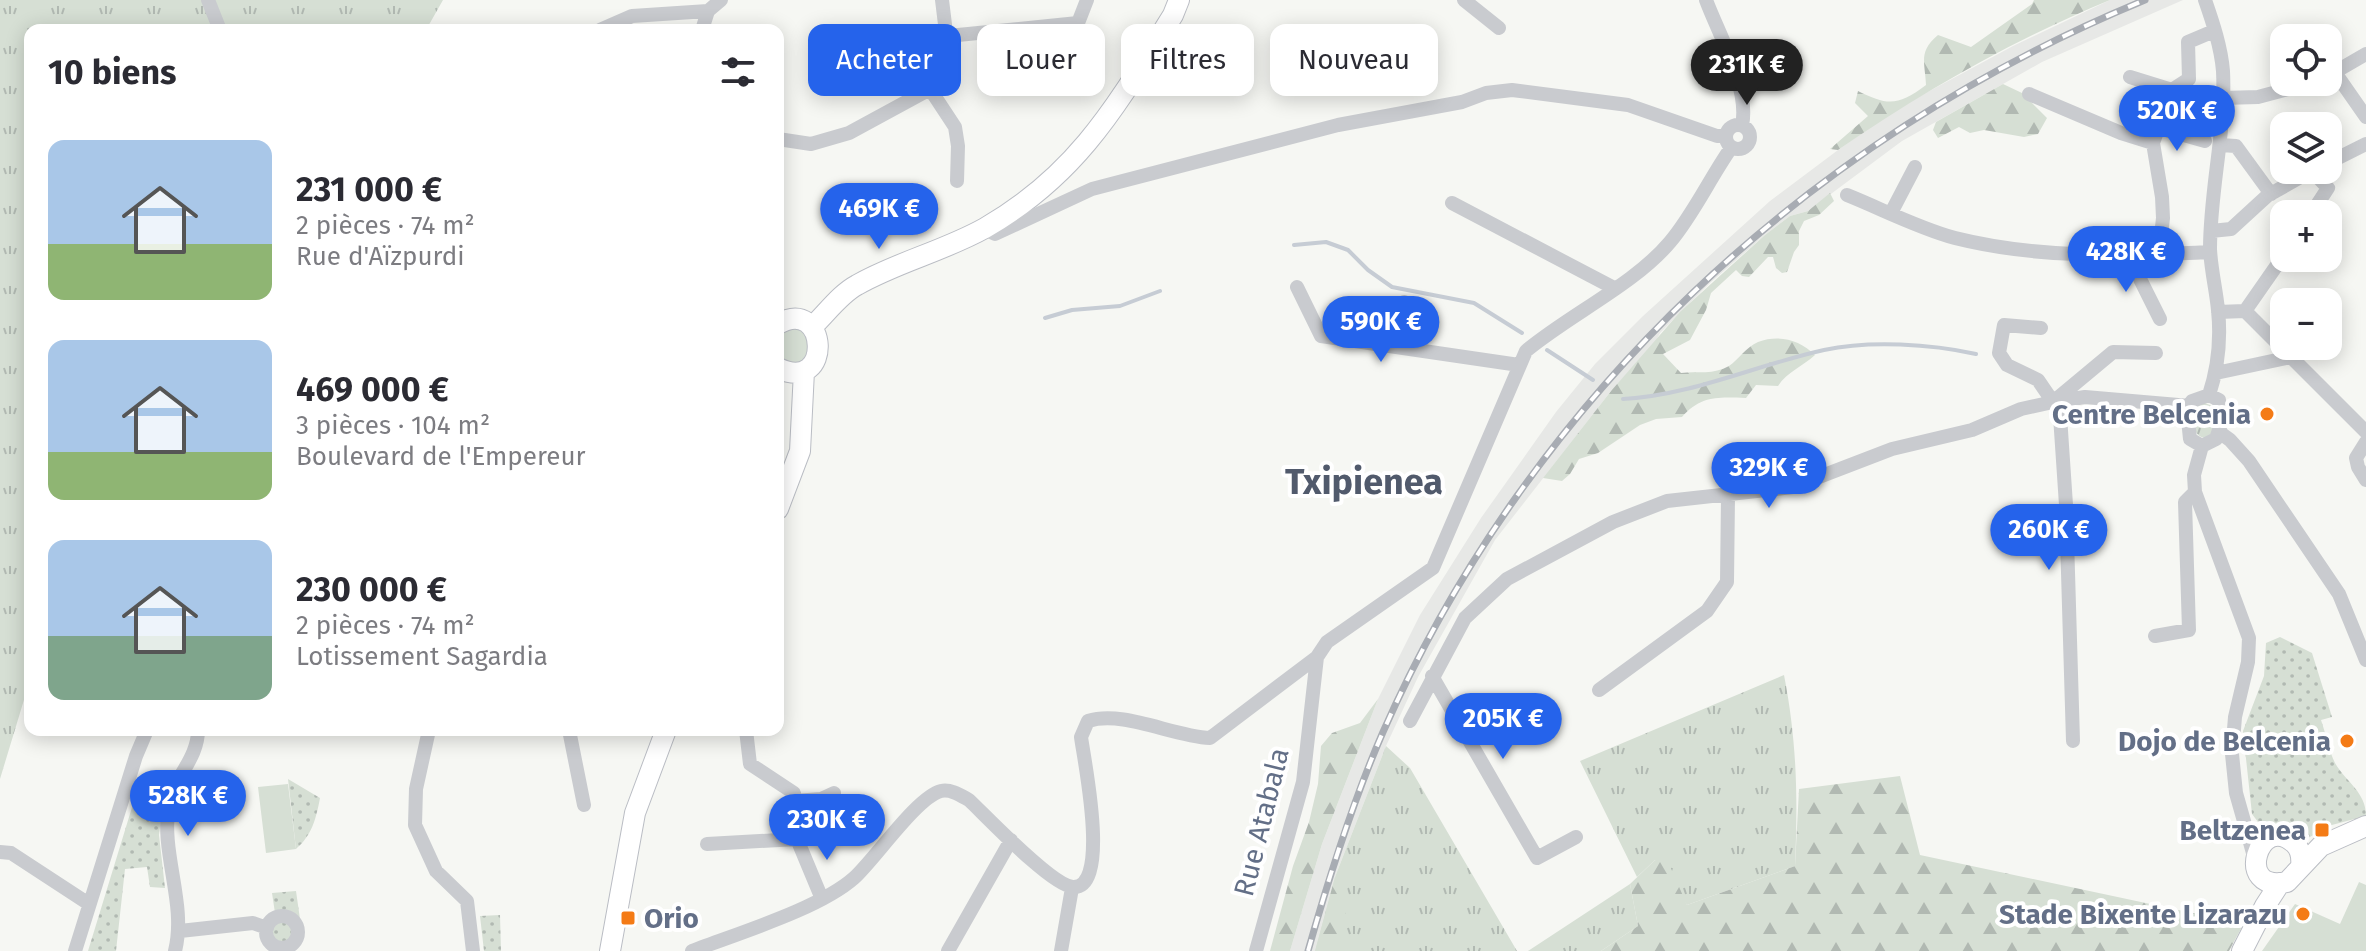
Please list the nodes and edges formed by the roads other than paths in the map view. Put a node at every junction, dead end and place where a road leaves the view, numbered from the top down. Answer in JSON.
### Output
{"nodes":[{"id":1,"x":208,"y":0,"type":"edge"},
{"id":2,"x":721,"y":0,"type":"edge"},
{"id":3,"x":942,"y":0,"type":"edge"},
{"id":4,"x":1087,"y":0,"type":"edge"},
{"id":5,"x":1179,"y":0,"type":"edge"},
{"id":6,"x":1464,"y":0,"type":"edge"},
{"id":7,"x":1706,"y":0,"type":"edge"},
{"id":8,"x":2205,"y":2,"type":"edge"},
{"id":9,"x":708,"y":11,"type":"junction"},
{"id":10,"x":1078,"y":23,"type":"joint"},
{"id":11,"x":218,"y":24,"type":"edge"},
{"id":12,"x":614,"y":24,"type":"edge"},
{"id":13,"x":704,"y":24,"type":"edge"},
{"id":14,"x":946,"y":24,"type":"edge"},
{"id":15,"x":1499,"y":28,"type":"dead end"},
{"id":16,"x":2214,"y":31,"type":"junction"},
{"id":17,"x":961,"y":35,"type":"edge"},
{"id":18,"x":2366,"y":54,"type":"edge"},
{"id":19,"x":2342,"y":69,"type":"edge"},
{"id":20,"x":2130,"y":77,"type":"dead end"},
{"id":21,"x":2342,"y":87,"type":"edge"},
{"id":22,"x":2172,"y":90,"type":"junction"},
{"id":23,"x":2029,"y":94,"type":"dead end"},
{"id":24,"x":2270,"y":94,"type":"edge"},
{"id":25,"x":917,"y":96,"type":"edge"},
{"id":26,"x":935,"y":96,"type":"edge"},
{"id":27,"x":2223,"y":98,"type":"junction"},
{"id":28,"x":2366,"y":117,"type":"edge"},
{"id":29,"x":1742,"y":125,"type":"junction"},
{"id":30,"x":2159,"y":128,"type":"junction"},
{"id":31,"x":784,"y":140,"type":"edge"},
{"id":32,"x":1728,"y":142,"type":"junction"},
{"id":33,"x":2153,"y":143,"type":"junction"},
{"id":34,"x":2212,"y":143,"type":"junction"},
{"id":35,"x":2366,"y":144,"type":"edge"},
{"id":36,"x":2342,"y":156,"type":"edge"},
{"id":37,"x":1915,"y":167,"type":"dead end"},
{"id":38,"x":957,"y":181,"type":"dead end"},
{"id":39,"x":2288,"y":184,"type":"edge"},
{"id":40,"x":2271,"y":194,"type":"junction"},
{"id":41,"x":1847,"y":195,"type":"dead end"},
{"id":42,"x":1452,"y":203,"type":"dead end"},
{"id":43,"x":1891,"y":213,"type":"junction"},
{"id":44,"x":984,"y":229,"type":"junction"},
{"id":45,"x":2211,"y":231,"type":"junction"},
{"id":46,"x":2210,"y":252,"type":"junction"},
{"id":47,"x":2159,"y":254,"type":"junction"},
{"id":48,"x":2137,"y":255,"type":"junction"},
{"id":49,"x":2272,"y":272,"type":"edge"},
{"id":50,"x":1297,"y":287,"type":"dead end"},
{"id":51,"x":1614,"y":288,"type":"junction"},
{"id":52,"x":1404,"y":302,"type":"dead end"},
{"id":53,"x":2245,"y":311,"type":"junction"},
{"id":54,"x":2218,"y":312,"type":"junction"},
{"id":55,"x":2160,"y":319,"type":"dead end"},
{"id":56,"x":784,"y":320,"type":"edge"},
{"id":57,"x":812,"y":327,"type":"junction"},
{"id":58,"x":2041,"y":328,"type":"dead end"},
{"id":59,"x":2270,"y":336,"type":"edge"},
{"id":60,"x":1399,"y":347,"type":"junction"},
{"id":61,"x":2156,"y":353,"type":"dead end"},
{"id":62,"x":2277,"y":360,"type":"edge"},
{"id":63,"x":2294,"y":360,"type":"edge"},
{"id":64,"x":1519,"y":365,"type":"junction"},
{"id":65,"x":784,"y":370,"type":"edge"},
{"id":66,"x":804,"y":371,"type":"junction"},
{"id":67,"x":2216,"y":373,"type":"junction"},
{"id":68,"x":2209,"y":395,"type":"junction"},
{"id":69,"x":2056,"y":401,"type":"junction"},
{"id":70,"x":2190,"y":406,"type":"junction"},
{"id":71,"x":2219,"y":432,"type":"junction"},
{"id":72,"x":2366,"y":432,"type":"edge"},
{"id":73,"x":2366,"y":442,"type":"edge"},
{"id":74,"x":2202,"y":446,"type":"junction"},
{"id":75,"x":2366,"y":480,"type":"edge"},
{"id":76,"x":2195,"y":492,"type":"junction"},
{"id":77,"x":784,"y":493,"type":"edge"},
{"id":78,"x":1728,"y":496,"type":"junction"},
{"id":79,"x":2155,"y":636,"type":"dead end"},
{"id":80,"x":1317,"y":657,"type":"junction"},
{"id":81,"x":2366,"y":660,"type":"edge"},
{"id":82,"x":1432,"y":676,"type":"junction"},
{"id":83,"x":1599,"y":690,"type":"dead end"},
{"id":84,"x":1410,"y":721,"type":"dead end"},
{"id":85,"x":144,"y":736,"type":"edge"},
{"id":86,"x":197,"y":736,"type":"edge"},
{"id":87,"x":428,"y":736,"type":"edge"},
{"id":88,"x":570,"y":736,"type":"edge"},
{"id":89,"x":664,"y":736,"type":"edge"},
{"id":90,"x":747,"y":736,"type":"edge"},
{"id":91,"x":2073,"y":741,"type":"dead end"},
{"id":92,"x":834,"y":793,"type":"dead end"},
{"id":93,"x":795,"y":801,"type":"junction"},
{"id":94,"x":584,"y":805,"type":"dead end"},
{"id":95,"x":2242,"y":814,"type":"junction"},
{"id":96,"x":2366,"y":826,"type":"edge"},
{"id":97,"x":1576,"y":837,"type":"dead end"},
{"id":98,"x":2276,"y":837,"type":"junction"},
{"id":99,"x":797,"y":839,"type":"junction"},
{"id":100,"x":1011,"y":840,"type":"junction"},
{"id":101,"x":707,"y":844,"type":"dead end"},
{"id":102,"x":2297,"y":846,"type":"junction"},
{"id":103,"x":2321,"y":846,"type":"junction"},
{"id":104,"x":0,"y":852,"type":"edge"},
{"id":105,"x":2301,"y":867,"type":"junction"},
{"id":106,"x":2266,"y":874,"type":"junction"},
{"id":107,"x":1072,"y":888,"type":"junction"},
{"id":108,"x":822,"y":899,"type":"junction"},
{"id":109,"x":89,"y":904,"type":"junction"},
{"id":110,"x":267,"y":928,"type":"dead end"},
{"id":111,"x":180,"y":931,"type":"junction"},
{"id":112,"x":608,"y":946,"type":"edge"},
{"id":113,"x":75,"y":951,"type":"edge"},
{"id":114,"x":175,"y":951,"type":"edge"},
{"id":115,"x":473,"y":951,"type":"edge"},
{"id":116,"x":692,"y":951,"type":"edge"},
{"id":117,"x":948,"y":951,"type":"edge"},
{"id":118,"x":1061,"y":951,"type":"edge"},
{"id":119,"x":1256,"y":951,"type":"edge"},
{"id":120,"x":2242,"y":951,"type":"edge"}],
"edges":[{"from":1,"to":11,"type":"street"},
{"from":2,"to":9,"type":"street"},
{"from":3,"to":14,"type":"street"},
{"from":4,"to":10,"type":"street"},
{"from":5,"to":44,"type":"main road"},
{"from":6,"to":15,"type":"street"},
{"from":7,"to":29,"type":"street"},
{"from":8,"to":16,"type":"street"},
{"from":9,"to":12,"type":"street"},
{"from":9,"to":13,"type":"street"},
{"from":10,"to":17,"type":"street"},
{"from":16,"to":22,"type":"street"},
{"from":16,"to":27,"type":"street"},
{"from":18,"to":19,"type":"street"},
{"from":20,"to":22,"type":"street"},
{"from":21,"to":28,"type":"street"},
{"from":22,"to":30,"type":"street"},
{"from":23,"to":33,"type":"street"},
{"from":24,"to":27,"type":"street"},
{"from":25,"to":31,"type":"street"},
{"from":26,"to":38,"type":"street"},
{"from":27,"to":34,"type":"street"},
{"from":29,"to":32,"type":"street"},
{"from":29,"to":32,"type":"street"},
{"from":30,"to":33,"type":"street"},
{"from":30,"to":34,"type":"street"},
{"from":32,"to":44,"type":"street"},
{"from":32,"to":51,"type":"street"},
{"from":33,"to":47,"type":"street"},
{"from":34,"to":40,"type":"street"},
{"from":34,"to":45,"type":"street"},
{"from":35,"to":36,"type":"street"},
{"from":37,"to":43,"type":"street"},
{"from":39,"to":40,"type":"street"},
{"from":40,"to":45,"type":"street"},
{"from":41,"to":43,"type":"street"},
{"from":42,"to":51,"type":"street"},
{"from":43,"to":48,"type":"street"},
{"from":44,"to":57,"type":"main road"},
{"from":45,"to":46,"type":"street"},
{"from":46,"to":47,"type":"street"},
{"from":46,"to":54,"type":"street"},
{"from":47,"to":48,"type":"street"},
{"from":48,"to":55,"type":"street"},
{"from":49,"to":53,"type":"street"},
{"from":50,"to":60,"type":"street"},
{"from":51,"to":64,"type":"street"},
{"from":52,"to":60,"type":"street"},
{"from":53,"to":54,"type":"street"},
{"from":53,"to":59,"type":"street"},
{"from":54,"to":67,"type":"street"},
{"from":56,"to":57,"type":"main road"},
{"from":57,"to":66,"type":"main road"},
{"from":58,"to":69,"type":"street"},
{"from":60,"to":64,"type":"street"},
{"from":61,"to":69,"type":"street"},
{"from":62,"to":67,"type":"street"},
{"from":63,"to":72,"type":"street"},
{"from":64,"to":80,"type":"street"},
{"from":65,"to":66,"type":"main road"},
{"from":66,"to":77,"type":"main road"},
{"from":67,"to":68,"type":"street"},
{"from":68,"to":70,"type":"street"},
{"from":68,"to":71,"type":"street"},
{"from":69,"to":70,"type":"street"},
{"from":69,"to":78,"type":"street"},
{"from":69,"to":91,"type":"street"},
{"from":70,"to":74,"type":"street"},
{"from":71,"to":74,"type":"street"},
{"from":71,"to":81,"type":"street"},
{"from":73,"to":75,"type":"street"},
{"from":74,"to":76,"type":"street"},
{"from":76,"to":79,"type":"street"},
{"from":76,"to":95,"type":"street"},
{"from":78,"to":82,"type":"street"},
{"from":78,"to":83,"type":"street"},
{"from":80,"to":107,"type":"street"},
{"from":80,"to":119,"type":"street","name":"Rue Atabala"},
{"from":82,"to":84,"type":"street"},
{"from":82,"to":97,"type":"street"},
{"from":85,"to":109,"type":"street"},
{"from":86,"to":111,"type":"street"},
{"from":87,"to":115,"type":"street"},
{"from":88,"to":94,"type":"street"},
{"from":89,"to":112,"type":"main road"},
{"from":90,"to":93,"type":"street"},
{"from":92,"to":93,"type":"street"},
{"from":93,"to":99,"type":"street"},
{"from":95,"to":98,"type":"street"},
{"from":95,"to":106,"type":"street"},
{"from":96,"to":103,"type":"main road"},
{"from":98,"to":102,"type":"main road"},
{"from":98,"to":106,"type":"main road"},
{"from":99,"to":101,"type":"street"},
{"from":99,"to":108,"type":"street"},
{"from":100,"to":107,"type":"street"},
{"from":100,"to":108,"type":"street"},
{"from":100,"to":117,"type":"street"},
{"from":102,"to":103,"type":"main road"},
{"from":102,"to":105,"type":"main road"},
{"from":103,"to":105,"type":"main road"},
{"from":104,"to":109,"type":"street"},
{"from":105,"to":106,"type":"main road"},
{"from":106,"to":120,"type":"main road"},
{"from":107,"to":118,"type":"street"},
{"from":108,"to":116,"type":"street"},
{"from":109,"to":113,"type":"street"},
{"from":110,"to":111,"type":"street"},
{"from":111,"to":114,"type":"street"}]}
